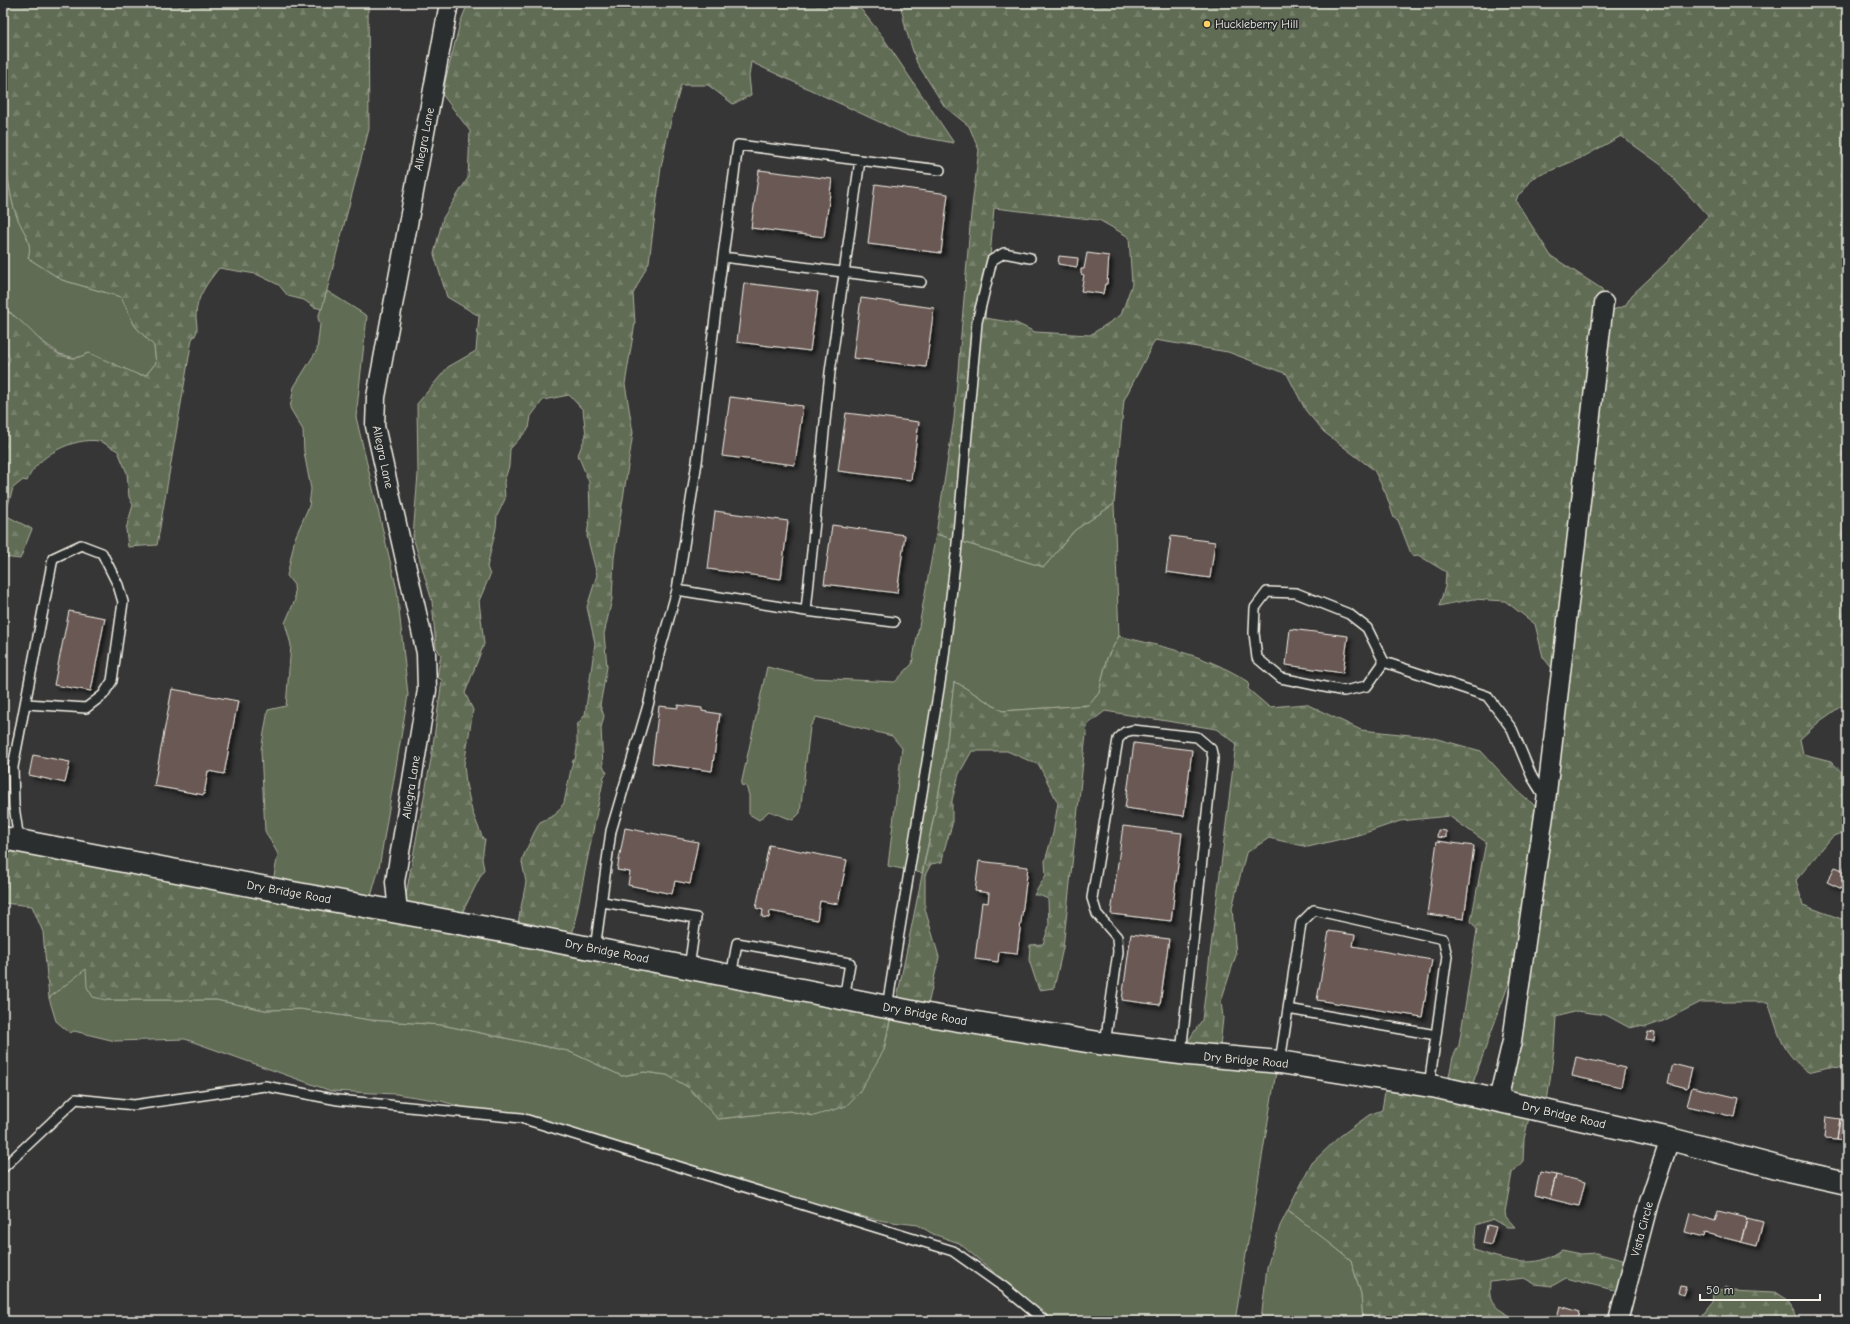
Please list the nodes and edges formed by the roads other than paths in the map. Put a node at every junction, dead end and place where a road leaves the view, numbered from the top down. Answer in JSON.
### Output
{"nodes":[{"id":1,"x":449,"y":3,"type":"edge"},
{"id":2,"x":860,"y":160,"type":"junction"},
{"id":3,"x":940,"y":170,"type":"dead end"},
{"id":4,"x":722,"y":257,"type":"junction"},
{"id":5,"x":1030,"y":258,"type":"dead end"},
{"id":6,"x":844,"y":273,"type":"junction"},
{"id":7,"x":921,"y":282,"type":"dead end"},
{"id":8,"x":1604,"y":303,"type":"dead end"},
{"id":9,"x":677,"y":590,"type":"junction"},
{"id":10,"x":806,"y":611,"type":"junction"},
{"id":11,"x":894,"y":622,"type":"dead end"},
{"id":12,"x":1384,"y":662,"type":"junction"},
{"id":13,"x":26,"y":704,"type":"junction"},
{"id":14,"x":1546,"y":801,"type":"junction"},
{"id":15,"x":11,"y":840,"type":"edge"},
{"id":16,"x":603,"y":902,"type":"junction"},
{"id":17,"x":398,"y":912,"type":"junction"},
{"id":18,"x":595,"y":949,"type":"junction"},
{"id":19,"x":689,"y":968,"type":"junction"},
{"id":20,"x":731,"y":977,"type":"junction"},
{"id":21,"x":844,"y":999,"type":"junction"},
{"id":22,"x":887,"y":1007,"type":"junction"},
{"id":23,"x":1288,"y":1009,"type":"junction"},
{"id":24,"x":1436,"y":1035,"type":"junction"},
{"id":25,"x":1105,"y":1044,"type":"junction"},
{"id":26,"x":1181,"y":1053,"type":"junction"},
{"id":27,"x":1280,"y":1062,"type":"junction"},
{"id":28,"x":1429,"y":1086,"type":"junction"},
{"id":29,"x":1498,"y":1100,"type":"junction"},
{"id":30,"x":1670,"y":1139,"type":"junction"},
{"id":31,"x":3,"y":1168,"type":"edge"},
{"id":32,"x":1847,"y":1183,"type":"edge"},
{"id":33,"x":1045,"y":1321,"type":"edge"},
{"id":34,"x":1618,"y":1321,"type":"edge"}],
"edges":[{"from":1,"to":17,"type":"street","name":"Allegra Lane"},
{"from":2,"to":3,"type":"lane"},
{"from":2,"to":4,"type":"lane"},
{"from":2,"to":6,"type":"lane"},
{"from":4,"to":6,"type":"lane"},
{"from":4,"to":9,"type":"lane"},
{"from":5,"to":22,"type":"lane"},
{"from":6,"to":7,"type":"lane"},
{"from":6,"to":10,"type":"lane"},
{"from":8,"to":14,"type":"street"},
{"from":9,"to":10,"type":"lane"},
{"from":9,"to":16,"type":"lane"},
{"from":10,"to":11,"type":"lane"},
{"from":12,"to":12,"type":"lane"},
{"from":12,"to":14,"type":"lane"},
{"from":13,"to":13,"type":"lane"},
{"from":13,"to":15,"type":"lane"},
{"from":14,"to":29,"type":"street"},
{"from":15,"to":17,"type":"street","name":"Dry Bridge Road"},
{"from":16,"to":18,"type":"lane"},
{"from":16,"to":19,"type":"lane"},
{"from":17,"to":18,"type":"street","name":"Dry Bridge Road"},
{"from":18,"to":19,"type":"street","name":"Dry Bridge Road"},
{"from":19,"to":20,"type":"street","name":"Dry Bridge Road"},
{"from":20,"to":21,"type":"street","name":"Dry Bridge Road"},
{"from":20,"to":21,"type":"lane"},
{"from":21,"to":22,"type":"street","name":"Dry Bridge Road"},
{"from":22,"to":25,"type":"street","name":"Dry Bridge Road"},
{"from":23,"to":24,"type":"lane"},
{"from":23,"to":24,"type":"lane"},
{"from":23,"to":27,"type":"lane"},
{"from":24,"to":28,"type":"lane"},
{"from":25,"to":26,"type":"street","name":"Dry Bridge Road"},
{"from":25,"to":26,"type":"lane"},
{"from":26,"to":27,"type":"street","name":"Dry Bridge Road"},
{"from":27,"to":28,"type":"street","name":"Dry Bridge Road"},
{"from":28,"to":29,"type":"street","name":"Dry Bridge Road"},
{"from":29,"to":30,"type":"street","name":"Dry Bridge Road"},
{"from":30,"to":32,"type":"street","name":"Dry Bridge Road"},
{"from":30,"to":34,"type":"street","name":"Vista Circle"},
{"from":31,"to":33,"type":"lane"}]}
